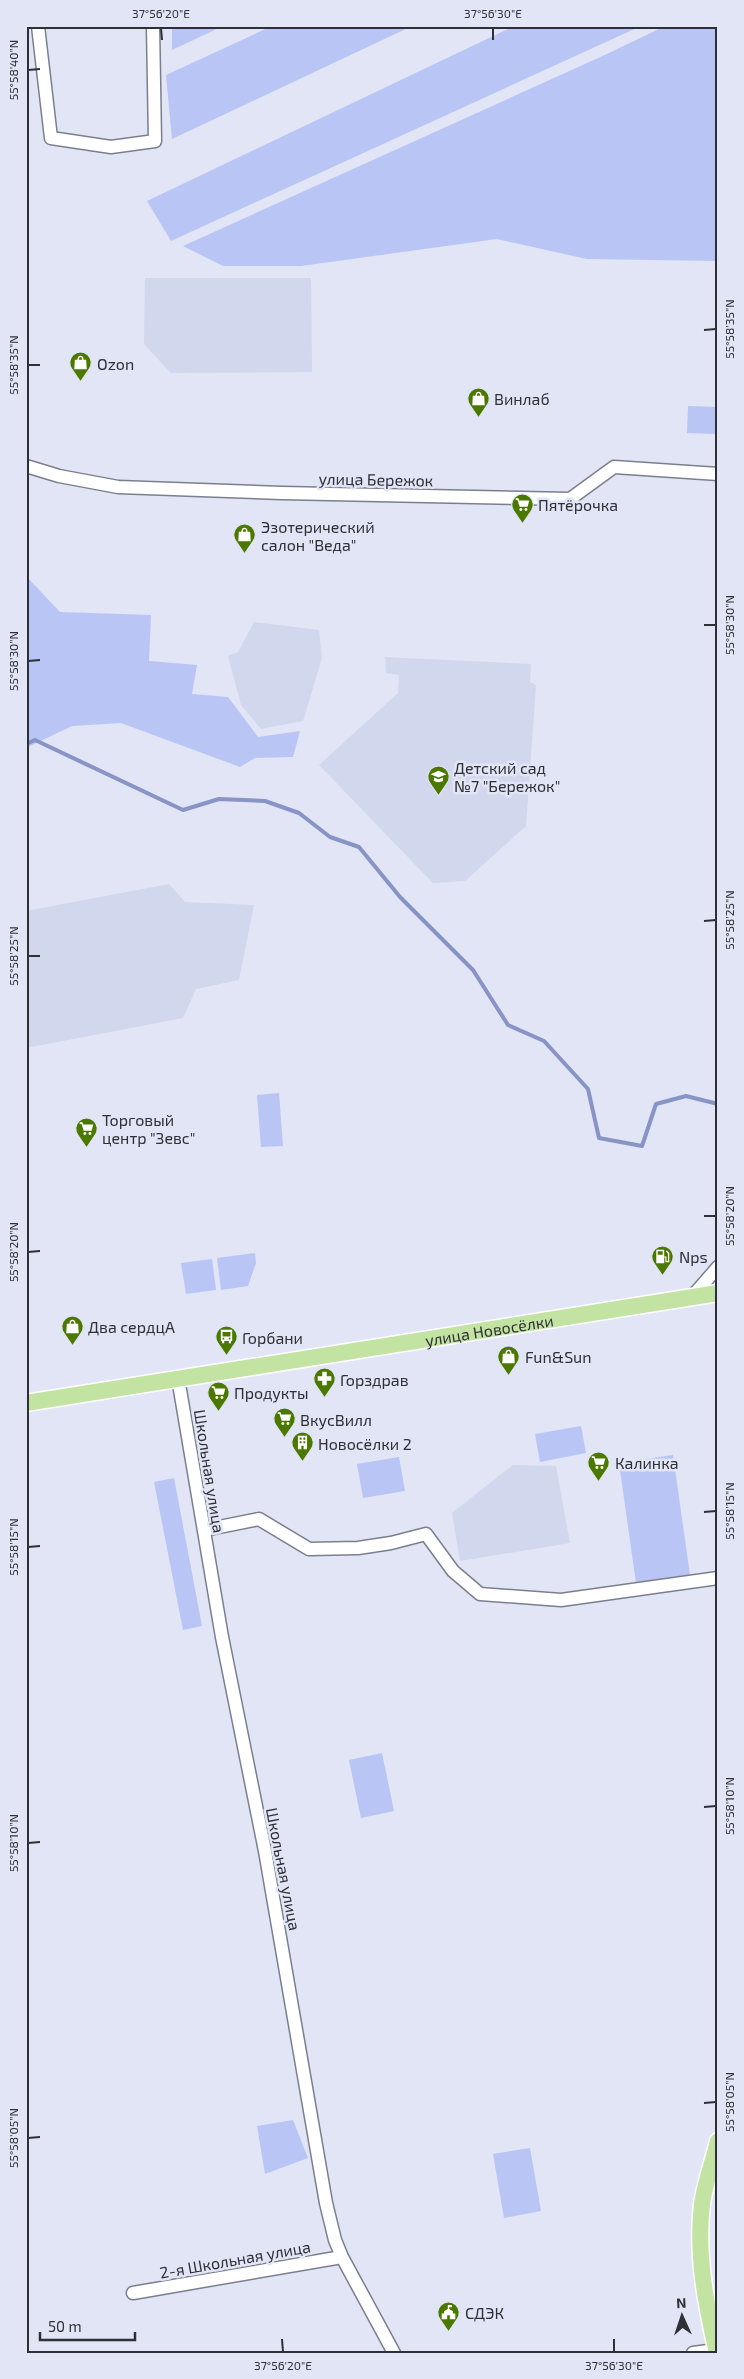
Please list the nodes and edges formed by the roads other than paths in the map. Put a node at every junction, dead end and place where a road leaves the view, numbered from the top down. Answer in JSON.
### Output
{"nodes":[{"id":1,"x":38,"y":26,"type":"edge"},
{"id":2,"x":153,"y":26,"type":"edge"},
{"id":3,"x":26,"y":466,"type":"edge"},
{"id":4,"x":718,"y":474,"type":"edge"},
{"id":5,"x":718,"y":1267,"type":"edge"},
{"id":6,"x":718,"y":1293,"type":"edge"},
{"id":7,"x":691,"y":1298,"type":"junction"},
{"id":8,"x":178,"y":1378,"type":"junction"},
{"id":9,"x":26,"y":1403,"type":"edge"},
{"id":10,"x":204,"y":1530,"type":"junction"},
{"id":11,"x":718,"y":1578,"type":"edge"},
{"id":12,"x":718,"y":2141,"type":"edge"},
{"id":13,"x":342,"y":2258,"type":"junction"},
{"id":14,"x":133,"y":2293,"type":"dead end"},
{"id":15,"x":716,"y":2351,"type":"edge"},
{"id":16,"x":394,"y":2353,"type":"edge"},
{"id":17,"x":693,"y":2353,"type":"edge"}],
"edges":[{"from":1,"to":2,"type":"street"},
{"from":3,"to":4,"type":"street","name":"улица Бережок"},
{"from":5,"to":7,"type":"street"},
{"from":6,"to":7,"type":"main road","name":"улица Новосёлки"},
{"from":7,"to":8,"type":"main road","name":"улица Новосёлки"},
{"from":8,"to":9,"type":"main road","name":"улица Новосёлки"},
{"from":8,"to":10,"type":"street","name":"Школьная улица"},
{"from":10,"to":11,"type":"street"},
{"from":10,"to":13,"type":"street","name":"Школьная улица"},
{"from":12,"to":15,"type":"main road"},
{"from":13,"to":14,"type":"street","name":"2-я Школьная улица"},
{"from":13,"to":16,"type":"street","name":"Школьная улица"},
{"from":15,"to":17,"type":"street"}]}
